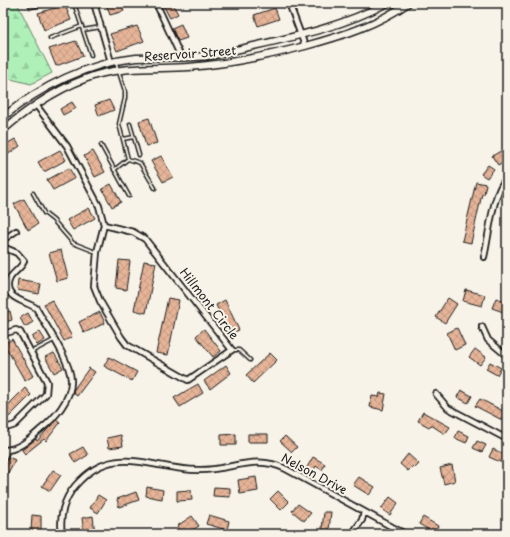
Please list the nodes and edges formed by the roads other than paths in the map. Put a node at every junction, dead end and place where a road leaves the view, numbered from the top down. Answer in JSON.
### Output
{"nodes":[{"id":1,"x":29,"y":3,"type":"edge"},
{"id":2,"x":48,"y":3,"type":"edge"},
{"id":3,"x":74,"y":3,"type":"edge"},
{"id":4,"x":94,"y":3,"type":"edge"},
{"id":5,"x":156,"y":3,"type":"edge"},
{"id":6,"x":289,"y":3,"type":"edge"},
{"id":7,"x":387,"y":3,"type":"edge"},
{"id":8,"x":408,"y":3,"type":"edge"},
{"id":9,"x":82,"y":26,"type":"junction"},
{"id":10,"x":102,"y":27,"type":"junction"},
{"id":11,"x":83,"y":30,"type":"junction"},
{"id":12,"x":300,"y":35,"type":"junction"},
{"id":13,"x":50,"y":38,"type":"dead end"},
{"id":14,"x":305,"y":46,"type":"junction"},
{"id":15,"x":91,"y":55,"type":"dead end"},
{"id":16,"x":182,"y":58,"type":"junction"},
{"id":17,"x":114,"y":62,"type":"junction"},
{"id":18,"x":118,"y":71,"type":"junction"},
{"id":19,"x":36,"y":105,"type":"junction"},
{"id":20,"x":3,"y":116,"type":"edge"},
{"id":21,"x":130,"y":124,"type":"dead end"},
{"id":22,"x":3,"y":130,"type":"edge"},
{"id":23,"x":134,"y":137,"type":"junction"},
{"id":24,"x":123,"y":139,"type":"junction"},
{"id":25,"x":101,"y":145,"type":"dead end"},
{"id":26,"x":139,"y":155,"type":"dead end"},
{"id":27,"x":128,"y":159,"type":"junction"},
{"id":28,"x":114,"y":170,"type":"junction"},
{"id":29,"x":507,"y":178,"type":"edge"},
{"id":30,"x":155,"y":188,"type":"dead end"},
{"id":31,"x":33,"y":193,"type":"dead end"},
{"id":32,"x":129,"y":196,"type":"dead end"},
{"id":33,"x":104,"y":225,"type":"junction"},
{"id":34,"x":16,"y":231,"type":"dead end"},
{"id":35,"x":3,"y":240,"type":"edge"},
{"id":36,"x":3,"y":247,"type":"edge"},
{"id":37,"x":97,"y":252,"type":"junction"},
{"id":38,"x":484,"y":257,"type":"dead end"},
{"id":39,"x":482,"y":327,"type":"dead end"},
{"id":40,"x":3,"y":334,"type":"edge"},
{"id":41,"x":54,"y":340,"type":"junction"},
{"id":42,"x":232,"y":350,"type":"junction"},
{"id":43,"x":31,"y":352,"type":"junction"},
{"id":44,"x":507,"y":356,"type":"edge"},
{"id":45,"x":250,"y":360,"type":"dead end"},
{"id":46,"x":436,"y":394,"type":"dead end"},
{"id":47,"x":3,"y":429,"type":"edge"},
{"id":48,"x":507,"y":439,"type":"edge"},
{"id":49,"x":5,"y":450,"type":"edge"},
{"id":50,"x":3,"y":459,"type":"edge"},
{"id":51,"x":364,"y":512,"type":"junction"},
{"id":52,"x":62,"y":534,"type":"edge"},
{"id":53,"x":352,"y":534,"type":"edge"},
{"id":54,"x":405,"y":534,"type":"edge"}],
"edges":[{"from":1,"to":2,"type":"lane"},
{"from":3,"to":9,"type":"lane"},
{"from":4,"to":10,"type":"street"},
{"from":5,"to":16,"type":"street"},
{"from":6,"to":12,"type":"street"},
{"from":7,"to":12,"type":"main road","name":"Reservoir Street"},
{"from":8,"to":14,"type":"main road","name":"Reservoir Street"},
{"from":9,"to":11,"type":"lane"},
{"from":9,"to":13,"type":"lane"},
{"from":10,"to":11,"type":"lane"},
{"from":10,"to":17,"type":"street"},
{"from":11,"to":15,"type":"lane"},
{"from":12,"to":14,"type":"street"},
{"from":12,"to":16,"type":"main road","name":"Reservoir Street"},
{"from":14,"to":18,"type":"main road","name":"Reservoir Street"},
{"from":16,"to":17,"type":"main road","name":"Reservoir Street"},
{"from":17,"to":18,"type":"lane"},
{"from":17,"to":20,"type":"main road","name":"Reservoir Street"},
{"from":18,"to":19,"type":"main road","name":"Reservoir Street"},
{"from":18,"to":24,"type":"lane"},
{"from":19,"to":22,"type":"main road","name":"Reservoir Street"},
{"from":19,"to":33,"type":"street","name":"Hillmont Circle"},
{"from":21,"to":23,"type":"lane"},
{"from":23,"to":24,"type":"lane"},
{"from":23,"to":26,"type":"lane"},
{"from":24,"to":27,"type":"lane"},
{"from":25,"to":28,"type":"lane"},
{"from":27,"to":28,"type":"lane"},
{"from":27,"to":30,"type":"lane"},
{"from":28,"to":32,"type":"lane"},
{"from":29,"to":38,"type":"street"},
{"from":31,"to":37,"type":"lane"},
{"from":33,"to":37,"type":"street","name":"Hillmont Circle"},
{"from":33,"to":42,"type":"street","name":"Hillmont Circle"},
{"from":34,"to":35,"type":"street"},
{"from":36,"to":41,"type":"street"},
{"from":37,"to":42,"type":"street","name":"Hillmont Circle"},
{"from":39,"to":44,"type":"street"},
{"from":40,"to":43,"type":"street"},
{"from":41,"to":43,"type":"lane"},
{"from":41,"to":49,"type":"street"},
{"from":42,"to":45,"type":"lane"},
{"from":43,"to":47,"type":"street"},
{"from":46,"to":48,"type":"street"},
{"from":49,"to":50,"type":"street"},
{"from":51,"to":52,"type":"street","name":"Nelson Drive"},
{"from":51,"to":53,"type":"street"},
{"from":51,"to":54,"type":"street","name":"Nelson Drive"}]}
